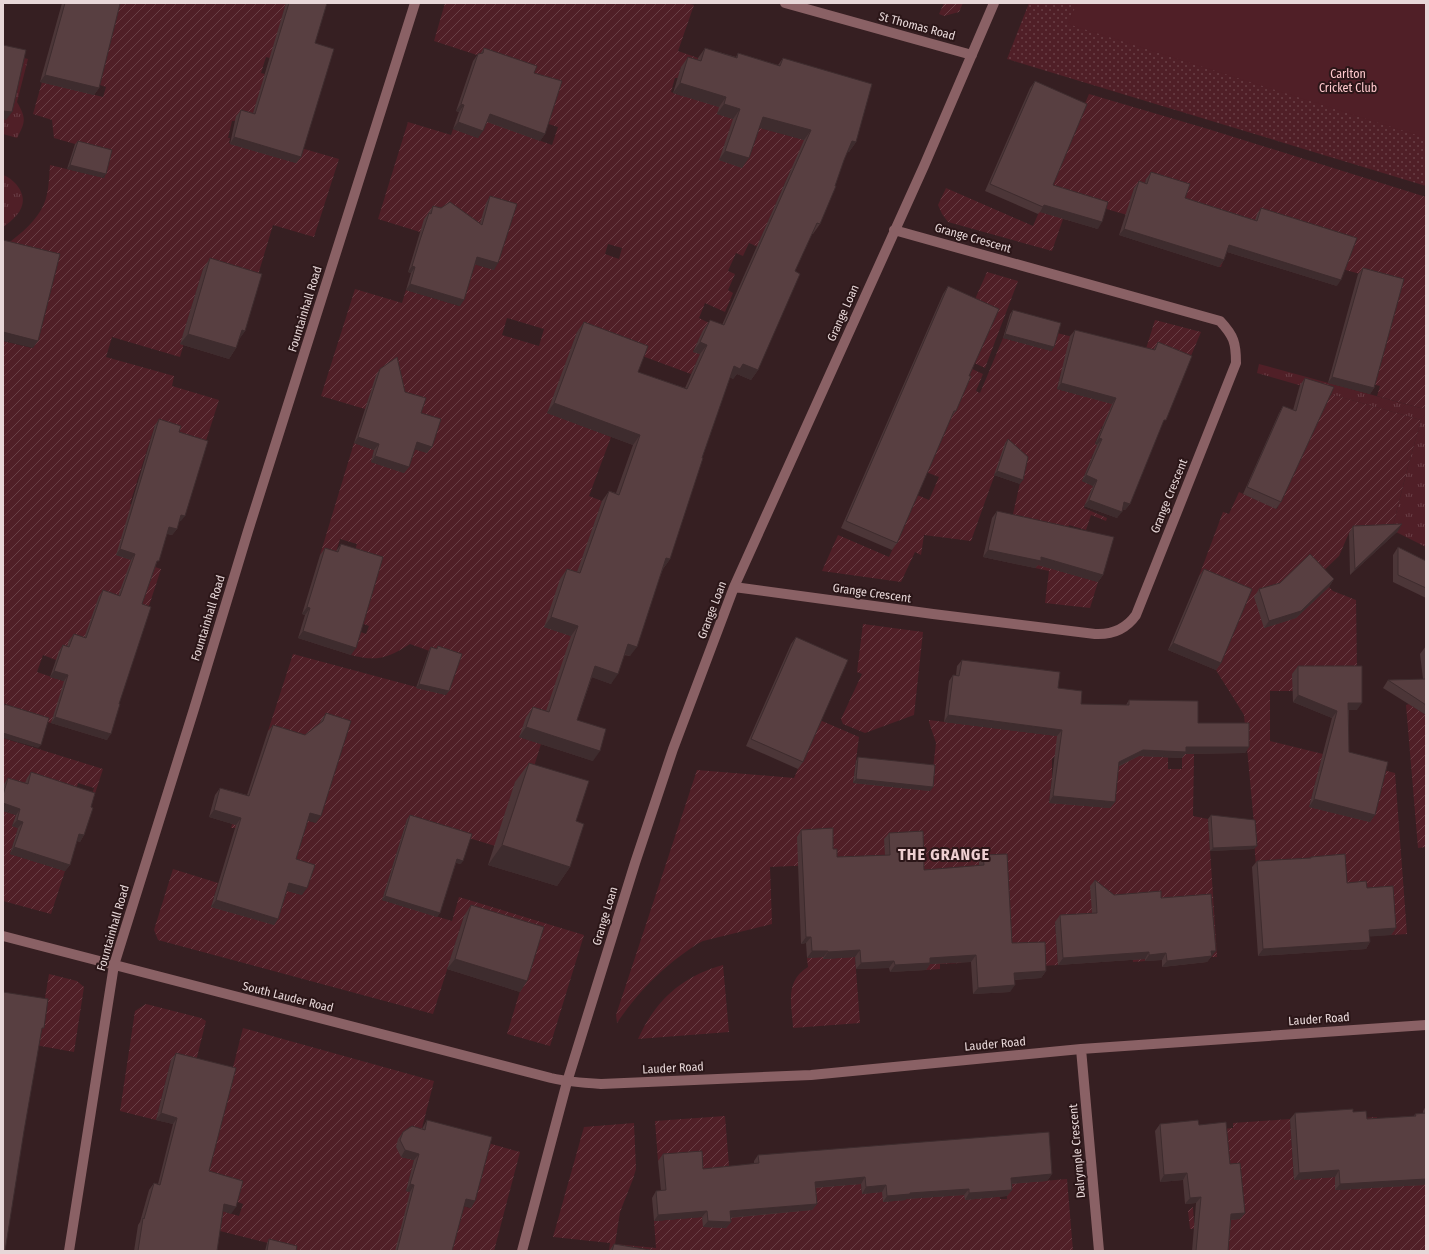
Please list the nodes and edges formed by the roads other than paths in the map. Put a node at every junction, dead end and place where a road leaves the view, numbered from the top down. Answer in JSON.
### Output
{"nodes":[{"id":1,"x":415,"y":3,"type":"edge"},
{"id":2,"x":785,"y":3,"type":"edge"},
{"id":3,"x":994,"y":3,"type":"edge"},
{"id":4,"x":972,"y":55,"type":"junction"},
{"id":5,"x":894,"y":230,"type":"junction"},
{"id":6,"x":734,"y":587,"type":"junction"},
{"id":7,"x":3,"y":936,"type":"edge"},
{"id":8,"x":114,"y":965,"type":"junction"},
{"id":9,"x":1426,"y":1025,"type":"edge"},
{"id":10,"x":1081,"y":1049,"type":"junction"},
{"id":11,"x":567,"y":1082,"type":"junction"},
{"id":12,"x":69,"y":1251,"type":"edge"},
{"id":13,"x":522,"y":1251,"type":"edge"},
{"id":14,"x":1100,"y":1251,"type":"edge"}],
"edges":[{"from":1,"to":8,"type":"street","name":"Fountainhall Road"},
{"from":2,"to":4,"type":"street","name":"St Thomas Road"},
{"from":3,"to":4,"type":"street","name":"Grange Loan"},
{"from":4,"to":5,"type":"street","name":"Grange Loan"},
{"from":5,"to":6,"type":"street","name":"Grange Loan"},
{"from":5,"to":6,"type":"street","name":"Grange Crescent"},
{"from":6,"to":11,"type":"street","name":"Grange Loan"},
{"from":7,"to":8,"type":"street","name":"South Lauder Road"},
{"from":8,"to":11,"type":"street","name":"South Lauder Road"},
{"from":8,"to":12,"type":"street","name":"Fountainhall Road"},
{"from":9,"to":10,"type":"street","name":"Lauder Road"},
{"from":10,"to":11,"type":"street","name":"Lauder Road"},
{"from":10,"to":14,"type":"street","name":"Dalrymple Crescent"},
{"from":11,"to":13,"type":"street","name":"Grange Loan"}]}
